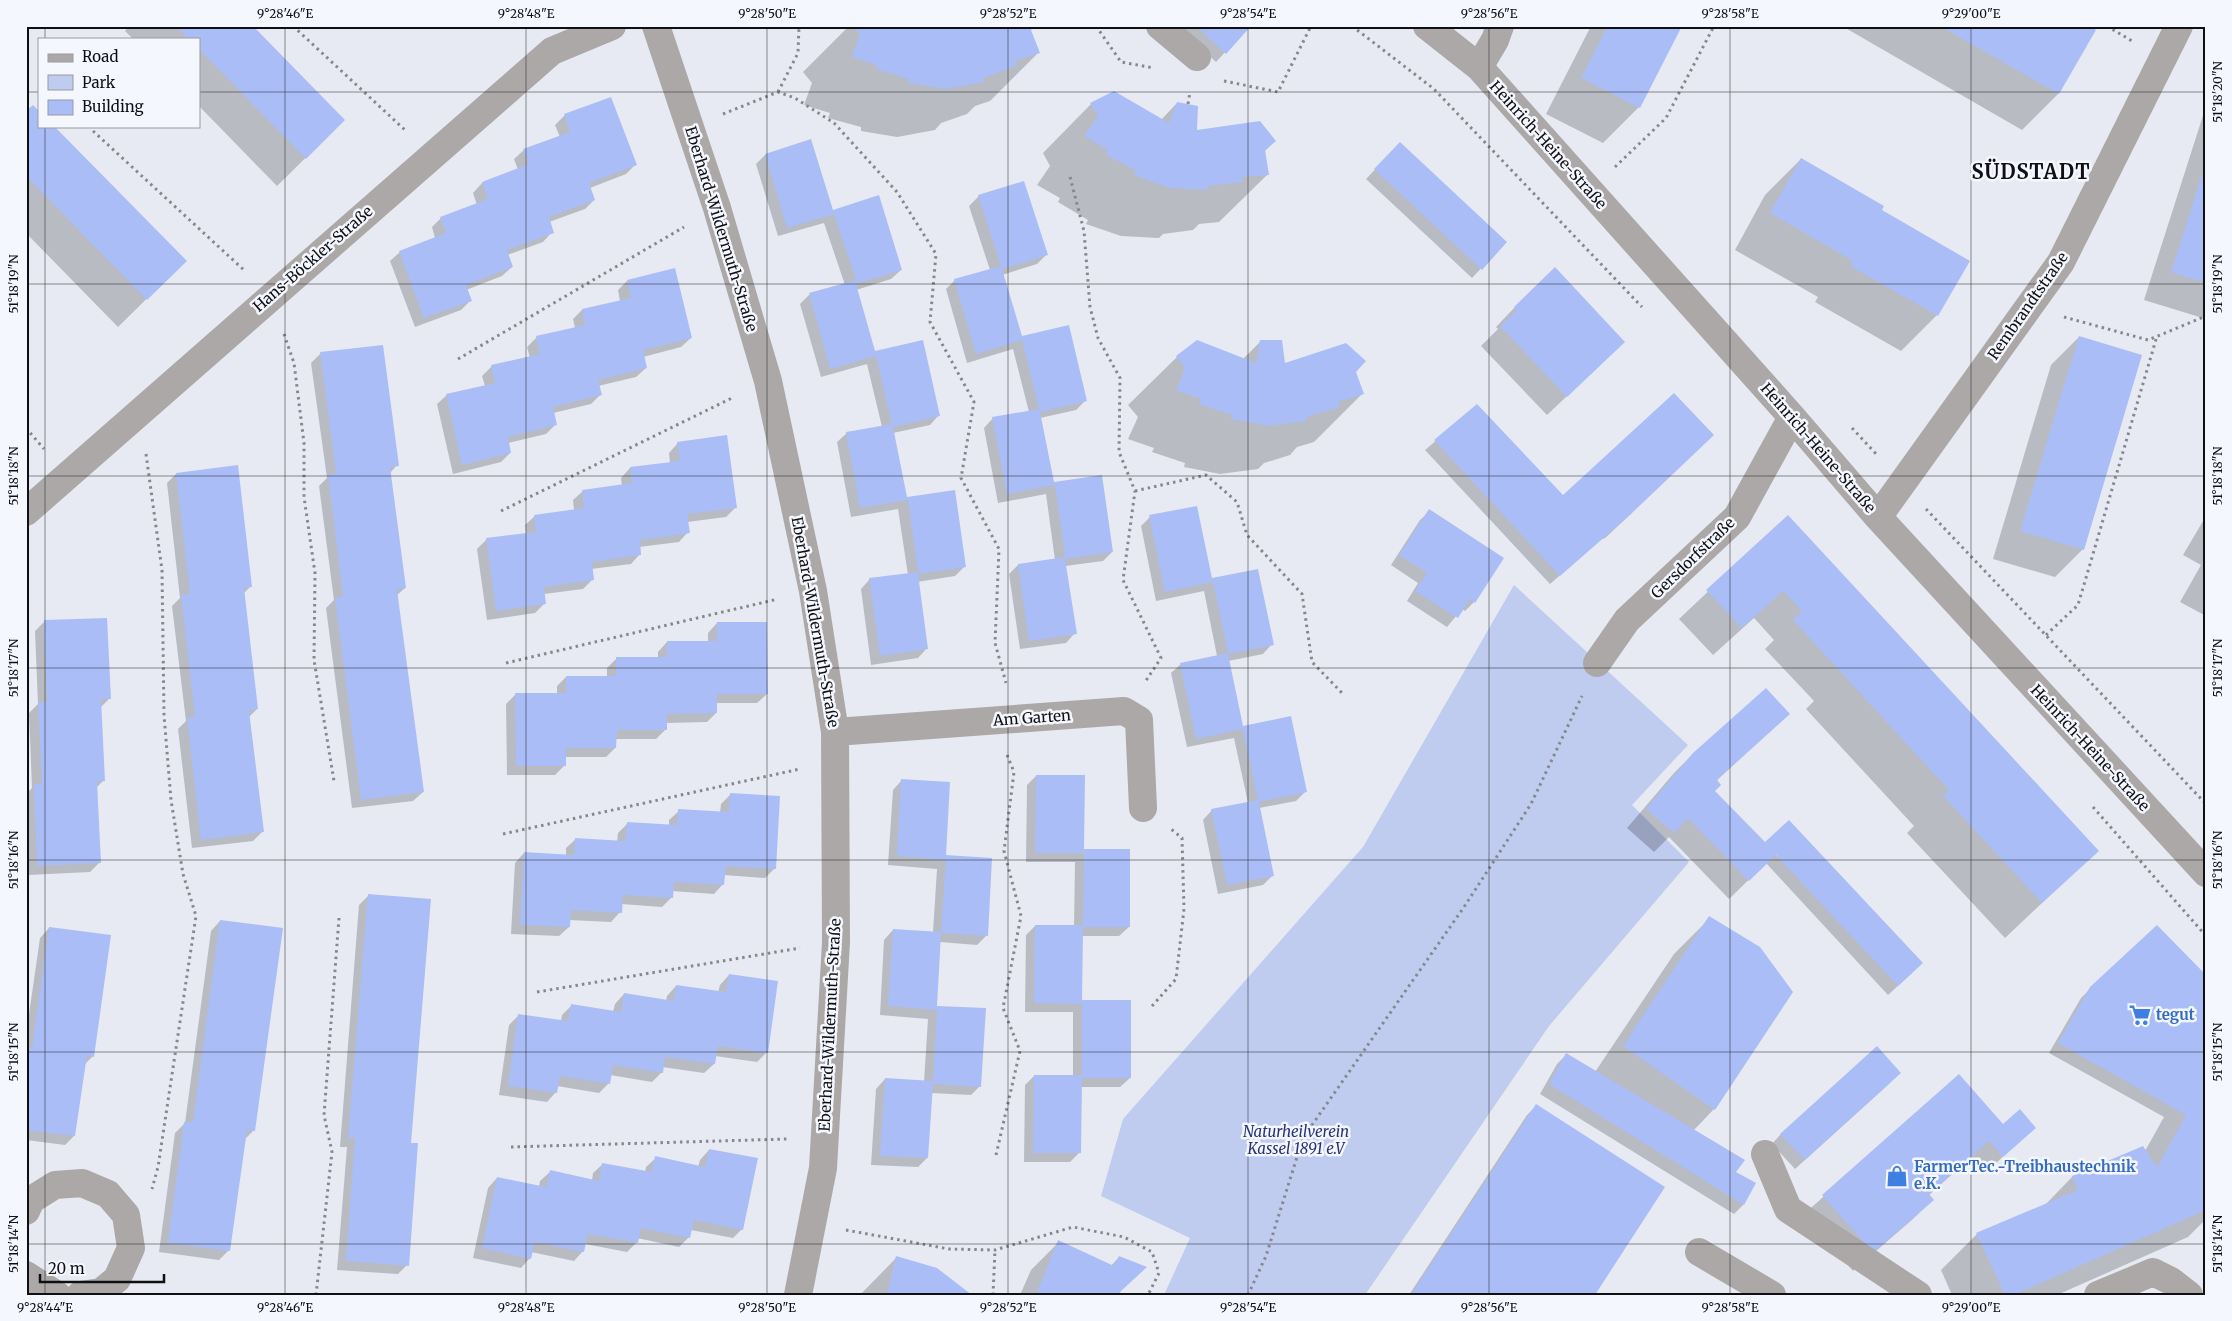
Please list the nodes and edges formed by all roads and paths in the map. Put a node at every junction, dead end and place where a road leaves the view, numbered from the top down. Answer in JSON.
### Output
{"nodes":[{"id":1,"x":293,"y":26,"type":"edge"},
{"id":2,"x":612,"y":26,"type":"edge"},
{"id":3,"x":656,"y":26,"type":"edge"},
{"id":4,"x":799,"y":26,"type":"edge"},
{"id":5,"x":1160,"y":26,"type":"edge"},
{"id":6,"x":1352,"y":26,"type":"edge"},
{"id":7,"x":1427,"y":26,"type":"edge"},
{"id":8,"x":1500,"y":26,"type":"edge"},
{"id":9,"x":1714,"y":26,"type":"edge"},
{"id":10,"x":2179,"y":26,"type":"edge"},
{"id":11,"x":1198,"y":57,"type":"dead end"},
{"id":12,"x":1479,"y":67,"type":"junction"},
{"id":13,"x":778,"y":92,"type":"junction"},
{"id":14,"x":690,"y":128,"type":"junction"},
{"id":15,"x":93,"y":131,"type":"dead end"},
{"id":16,"x":432,"y":155,"type":"junction"},
{"id":17,"x":1608,"y":160,"type":"dead end"},
{"id":18,"x":1614,"y":168,"type":"junction"},
{"id":19,"x":1621,"y":174,"type":"dead end"},
{"id":20,"x":1070,"y":177,"type":"dead end"},
{"id":21,"x":1590,"y":192,"type":"junction"},
{"id":22,"x":717,"y":208,"type":"junction"},
{"id":23,"x":271,"y":296,"type":"junction"},
{"id":24,"x":2028,"y":307,"type":"junction"},
{"id":25,"x":1648,"y":313,"type":"dead end"},
{"id":26,"x":2206,"y":316,"type":"edge"},
{"id":27,"x":2158,"y":336,"type":"junction"},
{"id":28,"x":458,"y":359,"type":"dead end"},
{"id":29,"x":768,"y":381,"type":"junction"},
{"id":30,"x":141,"y":411,"type":"junction"},
{"id":31,"x":1792,"y":417,"type":"junction"},
{"id":32,"x":1850,"y":425,"type":"dead end"},
{"id":33,"x":1902,"y":483,"type":"junction"},
{"id":34,"x":1135,"y":491,"type":"junction"},
{"id":35,"x":501,"y":510,"type":"dead end"},
{"id":36,"x":26,"y":512,"type":"edge"},
{"id":37,"x":1878,"y":517,"type":"junction"},
{"id":38,"x":813,"y":591,"type":"junction"},
{"id":39,"x":2046,"y":635,"type":"junction"},
{"id":40,"x":506,"y":663,"type":"dead end"},
{"id":41,"x":1597,"y":663,"type":"joint"},
{"id":42,"x":1006,"y":684,"type":"dead end"},
{"id":43,"x":1141,"y":688,"type":"dead end"},
{"id":44,"x":1342,"y":693,"type":"dead end"},
{"id":45,"x":835,"y":732,"type":"junction"},
{"id":46,"x":1004,"y":746,"type":"dead end"},
{"id":47,"x":836,"y":761,"type":"junction"},
{"id":48,"x":334,"y":781,"type":"dead end"},
{"id":49,"x":2206,"y":804,"type":"edge"},
{"id":50,"x":1143,"y":808,"type":"joint"},
{"id":51,"x":503,"y":834,"type":"dead end"},
{"id":52,"x":2206,"y":874,"type":"edge"},
{"id":53,"x":339,"y":918,"type":"dead end"},
{"id":54,"x":836,"y":942,"type":"junction"},
{"id":55,"x":536,"y":992,"type":"dead end"},
{"id":56,"x":1152,"y":1006,"type":"dead end"},
{"id":57,"x":825,"y":1138,"type":"junction"},
{"id":58,"x":511,"y":1147,"type":"dead end"},
{"id":59,"x":1765,"y":1154,"type":"dead end"},
{"id":60,"x":996,"y":1155,"type":"dead end"},
{"id":61,"x":26,"y":1211,"type":"edge"},
{"id":62,"x":126,"y":1215,"type":"junction"},
{"id":63,"x":813,"y":1221,"type":"junction"},
{"id":64,"x":995,"y":1250,"type":"junction"},
{"id":65,"x":1699,"y":1252,"type":"dead end"},
{"id":66,"x":26,"y":1275,"type":"edge"},
{"id":67,"x":125,"y":1287,"type":"edge"},
{"id":68,"x":57,"y":1295,"type":"edge"},
{"id":69,"x":80,"y":1295,"type":"edge"},
{"id":70,"x":316,"y":1295,"type":"edge"},
{"id":71,"x":798,"y":1295,"type":"edge"},
{"id":72,"x":993,"y":1295,"type":"edge"},
{"id":73,"x":1148,"y":1295,"type":"edge"},
{"id":74,"x":1248,"y":1295,"type":"edge"},
{"id":75,"x":1772,"y":1295,"type":"edge"},
{"id":76,"x":1918,"y":1295,"type":"edge"},
{"id":77,"x":2098,"y":1295,"type":"edge"},
{"id":78,"x":2189,"y":1295,"type":"edge"}],
"edges":[{"from":1,"to":16,"type":"path"},
{"from":2,"to":16,"type":"street","name":"Hans-Böckler-Straße"},
{"from":3,"to":14,"type":"street","name":"Eberhard-Wildermuth-Straße"},
{"from":4,"to":13,"type":"path"},
{"from":5,"to":11,"type":"street"},
{"from":6,"to":25,"type":"path"},
{"from":7,"to":12,"type":"street","name":"Heinrich-Heine-Straße"},
{"from":8,"to":12,"type":"street"},
{"from":9,"to":18,"type":"path"},
{"from":10,"to":24,"type":"street","name":"Rembrandtstraße"},
{"from":12,"to":21,"type":"street","name":"Heinrich-Heine-Straße"},
{"from":13,"to":14,"type":"path"},
{"from":13,"to":42,"type":"path"},
{"from":14,"to":22,"type":"street","name":"Eberhard-Wildermuth-Straße"},
{"from":15,"to":23,"type":"path"},
{"from":16,"to":23,"type":"street","name":"Hans-Böckler-Straße"},
{"from":17,"to":18,"type":"path"},
{"from":18,"to":19,"type":"path"},
{"from":18,"to":21,"type":"path"},
{"from":20,"to":34,"type":"path"},
{"from":21,"to":31,"type":"street","name":"Heinrich-Heine-Straße"},
{"from":22,"to":28,"type":"path"},
{"from":22,"to":29,"type":"street","name":"Eberhard-Wildermuth-Straße"},
{"from":23,"to":30,"type":"street","name":"Hans-Böckler-Straße"},
{"from":23,"to":48,"type":"path"},
{"from":24,"to":27,"type":"path"},
{"from":24,"to":33,"type":"street","name":"Rembrandtstraße"},
{"from":26,"to":27,"type":"path"},
{"from":27,"to":39,"type":"path"},
{"from":29,"to":35,"type":"path"},
{"from":29,"to":38,"type":"street","name":"Eberhard-Wildermuth-Straße"},
{"from":30,"to":36,"type":"street","name":"Hans-Böckler-Straße"},
{"from":30,"to":62,"type":"path"},
{"from":31,"to":37,"type":"street","name":"Heinrich-Heine-Straße"},
{"from":31,"to":41,"type":"street","name":"Gersdorfstraße"},
{"from":32,"to":33,"type":"path"},
{"from":33,"to":37,"type":"street","name":"Rembrandtstraße"},
{"from":33,"to":39,"type":"path"},
{"from":34,"to":43,"type":"path"},
{"from":34,"to":44,"type":"path"},
{"from":37,"to":52,"type":"street","name":"Heinrich-Heine-Straße"},
{"from":38,"to":40,"type":"path"},
{"from":38,"to":45,"type":"street","name":"Eberhard-Wildermuth-Straße"},
{"from":39,"to":49,"type":"path"},
{"from":41,"to":74,"type":"path"},
{"from":45,"to":47,"type":"street","name":"Eberhard-Wildermuth-Straße"},
{"from":45,"to":50,"type":"street","name":"Am Garten"},
{"from":46,"to":60,"type":"path"},
{"from":47,"to":51,"type":"path"},
{"from":47,"to":54,"type":"street","name":"Eberhard-Wildermuth-Straße"},
{"from":50,"to":56,"type":"path"},
{"from":53,"to":70,"type":"path"},
{"from":54,"to":55,"type":"path"},
{"from":54,"to":57,"type":"street","name":"Eberhard-Wildermuth-Straße"},
{"from":57,"to":58,"type":"path"},
{"from":57,"to":63,"type":"street","name":"Eberhard-Wildermuth-Straße"},
{"from":59,"to":76,"type":"street"},
{"from":61,"to":62,"type":"street"},
{"from":62,"to":67,"type":"street"},
{"from":63,"to":64,"type":"path"},
{"from":63,"to":71,"type":"street","name":"Eberhard-Wildermuth-Straße"},
{"from":64,"to":72,"type":"path"},
{"from":64,"to":73,"type":"path"},
{"from":65,"to":75,"type":"street"},
{"from":66,"to":68,"type":"street"},
{"from":67,"to":69,"type":"street"},
{"from":77,"to":78,"type":"street"}]}
